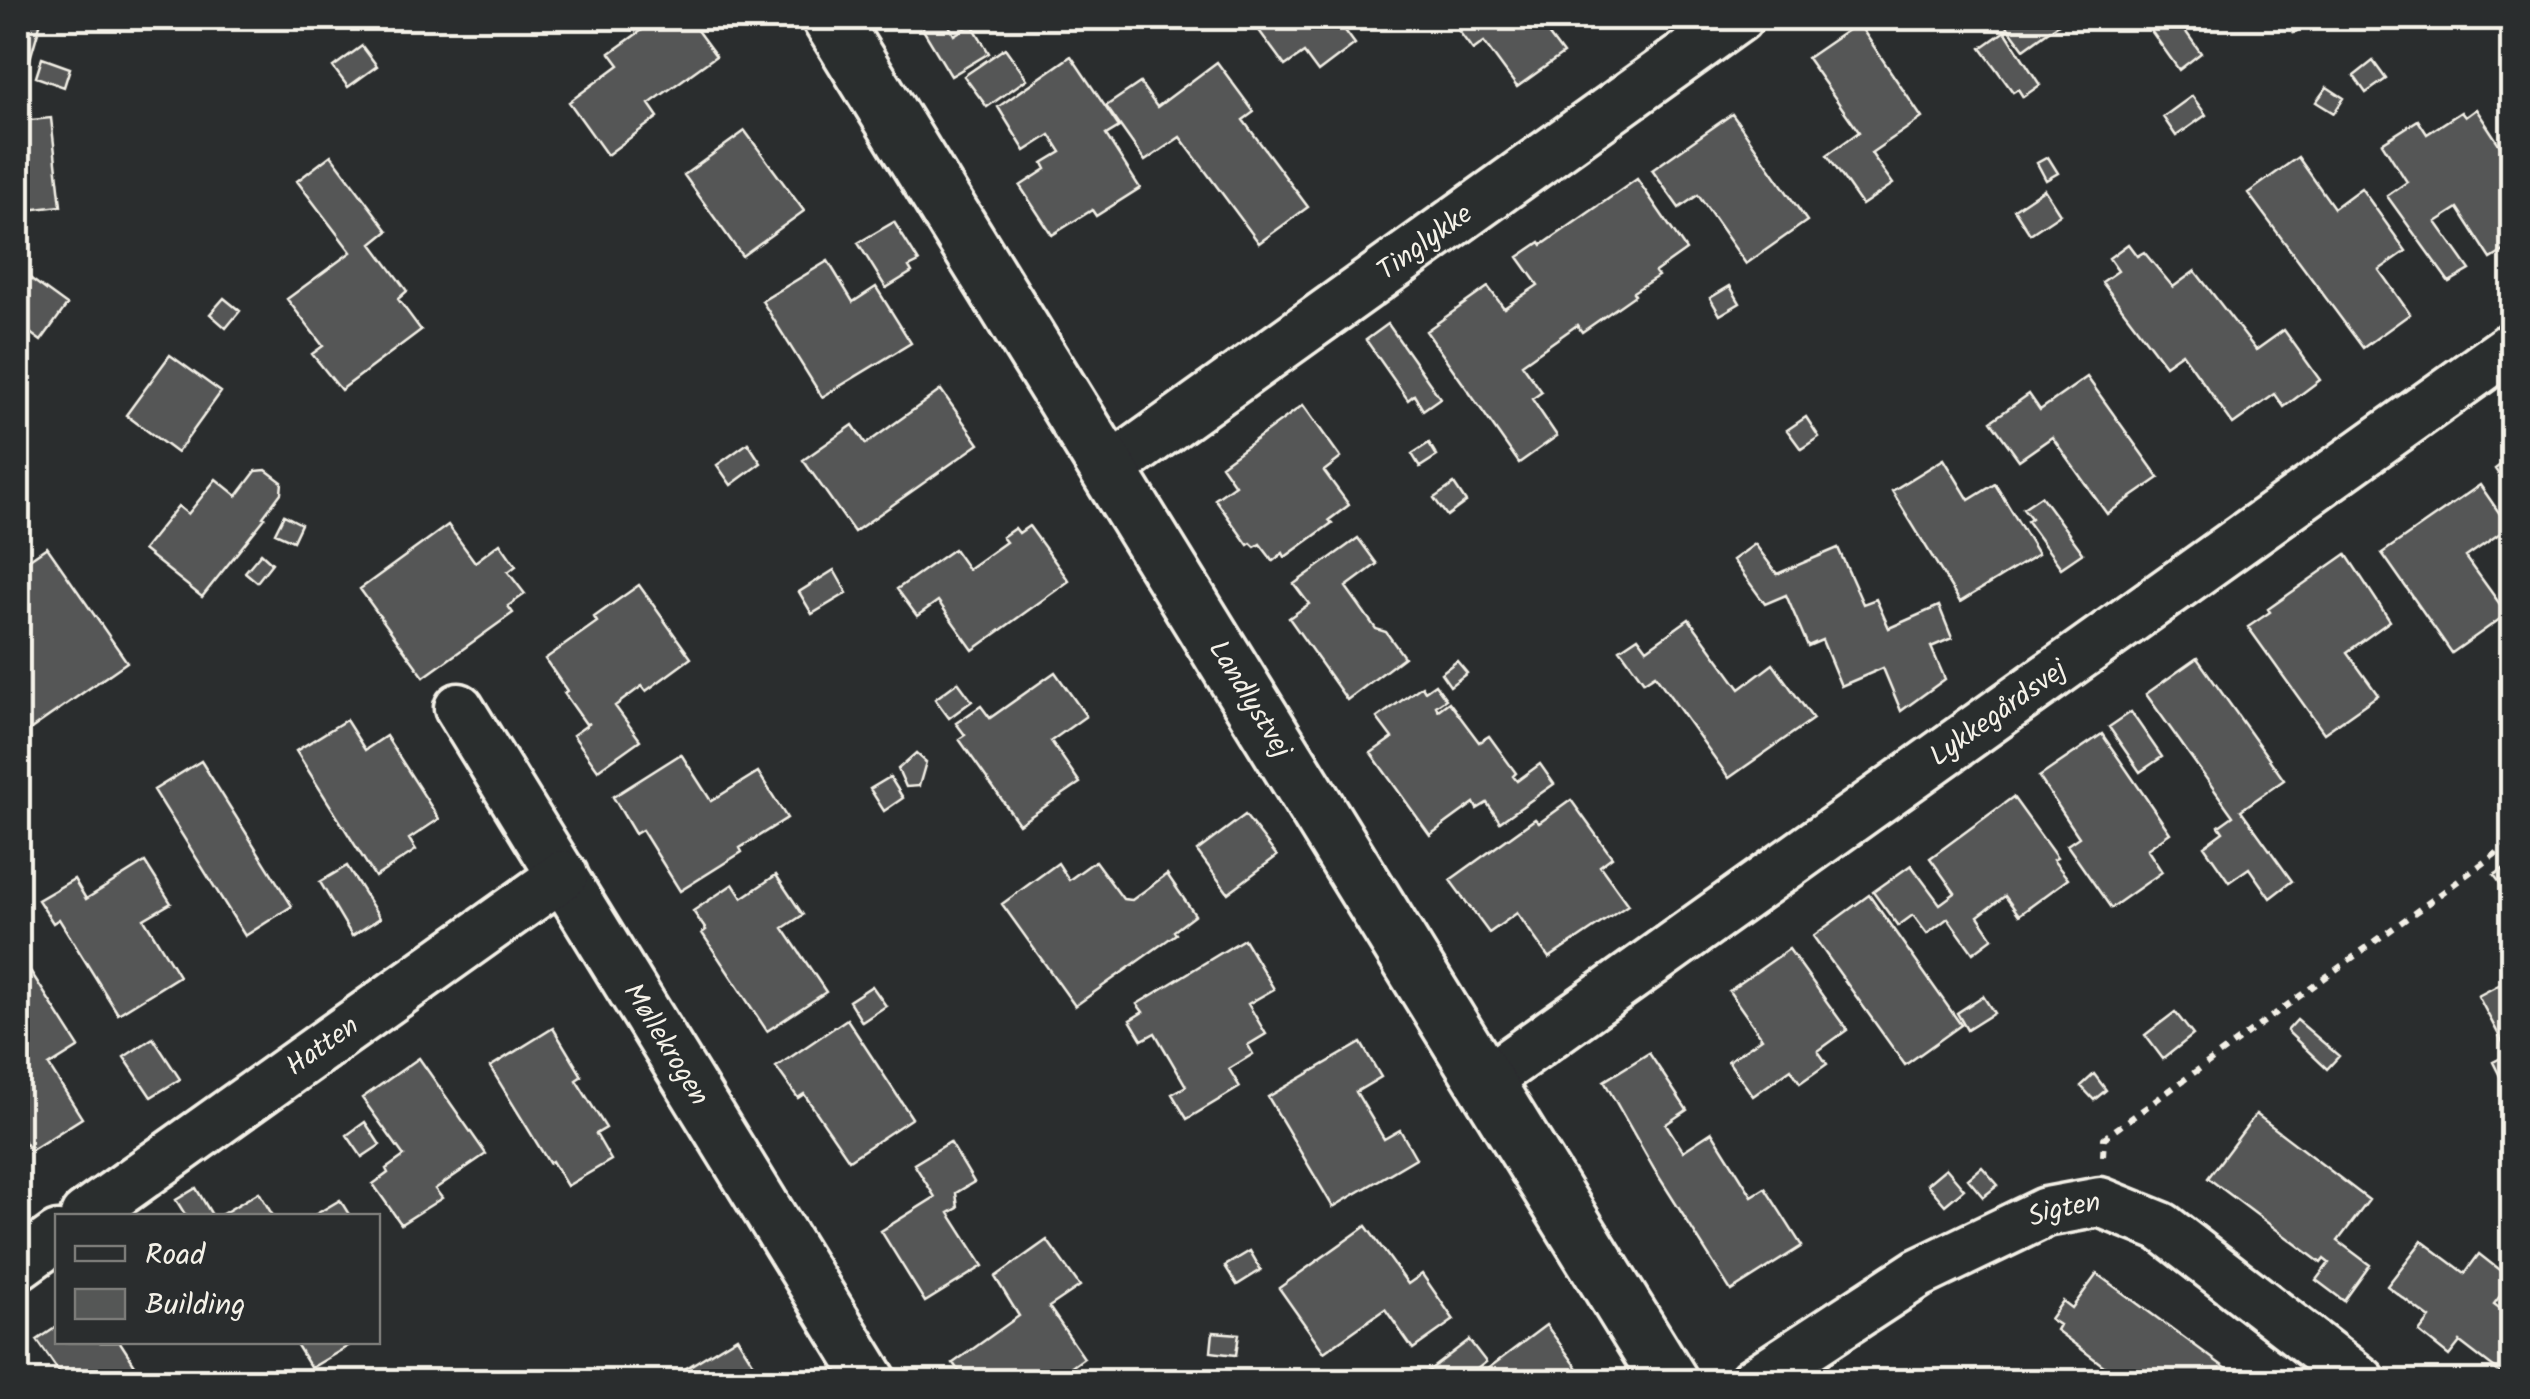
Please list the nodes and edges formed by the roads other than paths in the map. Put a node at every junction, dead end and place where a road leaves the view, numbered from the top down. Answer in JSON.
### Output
{"nodes":[{"id":1,"x":830,"y":18,"type":"edge"},
{"id":2,"x":1738,"y":18,"type":"edge"},
{"id":3,"x":2512,"y":346,"type":"edge"},
{"id":4,"x":1110,"y":469,"type":"junction"},
{"id":5,"x":459,"y":708,"type":"dead end"},
{"id":6,"x":563,"y":876,"type":"junction"},
{"id":7,"x":1486,"y":1080,"type":"junction"},
{"id":8,"x":88,"y":1214,"type":"edge"},
{"id":9,"x":55,"y":1238,"type":"edge"},
{"id":10,"x":18,"y":1265,"type":"edge"},
{"id":11,"x":874,"y":1382,"type":"edge"},
{"id":12,"x":1670,"y":1382,"type":"edge"},
{"id":13,"x":1753,"y":1382,"type":"edge"},
{"id":14,"x":2362,"y":1382,"type":"edge"}],
"edges":[{"from":1,"to":4,"type":"street","name":"Landlystvej"},
{"from":2,"to":4,"type":"street","name":"Tinglykke"},
{"from":3,"to":7,"type":"street","name":"Lykkegårdsvej"},
{"from":4,"to":7,"type":"street","name":"Landlystvej"},
{"from":5,"to":6,"type":"street","name":"Møllekrogen"},
{"from":6,"to":8,"type":"street","name":"Hatten"},
{"from":6,"to":11,"type":"street","name":"Møllekrogen"},
{"from":7,"to":12,"type":"street","name":"Landlystvej"},
{"from":9,"to":10,"type":"street"},
{"from":13,"to":14,"type":"street","name":"Sigten"}]}
